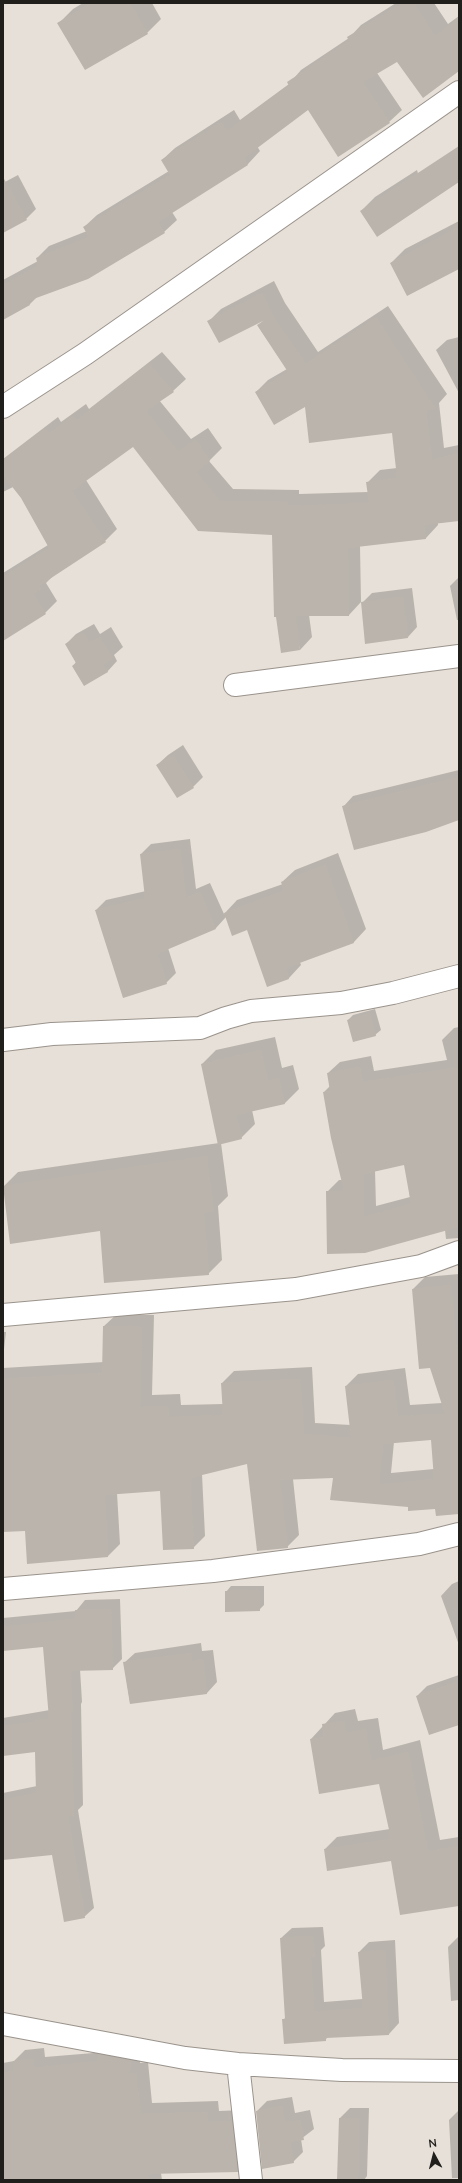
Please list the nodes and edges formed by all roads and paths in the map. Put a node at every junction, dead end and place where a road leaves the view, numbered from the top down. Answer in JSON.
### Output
{"nodes":[{"id":1,"x":459,"y":92,"type":"edge"},
{"id":2,"x":3,"y":407,"type":"edge"},
{"id":3,"x":459,"y":656,"type":"edge"},
{"id":4,"x":235,"y":685,"type":"dead end"},
{"id":5,"x":459,"y":976,"type":"edge"},
{"id":6,"x":3,"y":1040,"type":"edge"},
{"id":7,"x":459,"y":1252,"type":"edge"},
{"id":8,"x":3,"y":1315,"type":"edge"},
{"id":9,"x":459,"y":1534,"type":"edge"},
{"id":10,"x":3,"y":1589,"type":"edge"},
{"id":11,"x":3,"y":2024,"type":"edge"},
{"id":12,"x":238,"y":2064,"type":"junction"},
{"id":13,"x":459,"y":2071,"type":"edge"},
{"id":14,"x":251,"y":2180,"type":"edge"}],
"edges":[{"from":1,"to":2,"type":"street"},
{"from":3,"to":4,"type":"street"},
{"from":5,"to":6,"type":"street"},
{"from":7,"to":8,"type":"street"},
{"from":9,"to":10,"type":"street"},
{"from":11,"to":12,"type":"street"},
{"from":12,"to":13,"type":"street"},
{"from":12,"to":14,"type":"street"}]}
